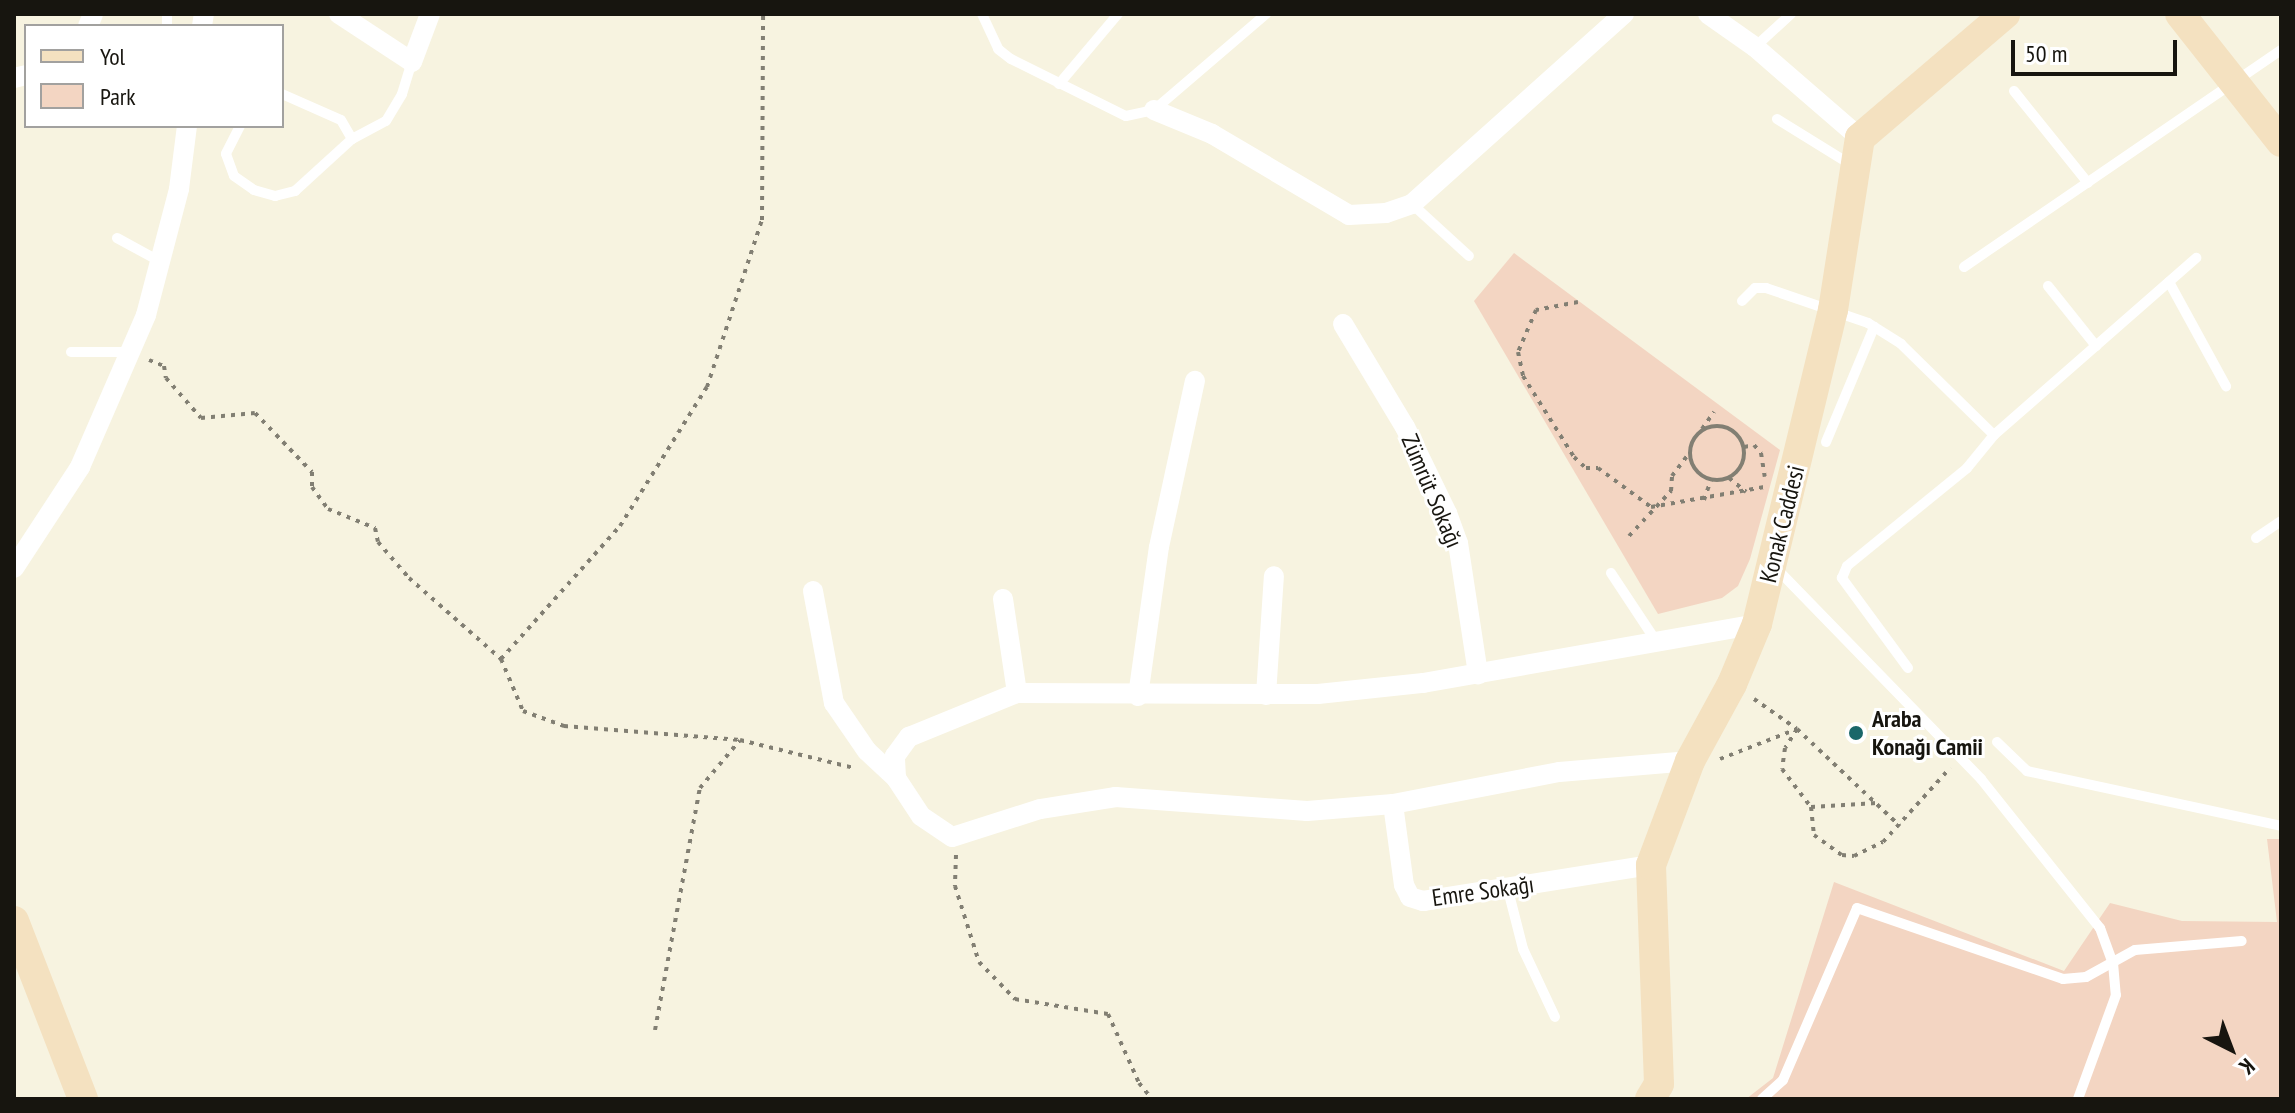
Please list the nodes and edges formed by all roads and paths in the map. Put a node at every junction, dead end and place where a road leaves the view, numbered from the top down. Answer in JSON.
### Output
{"nodes":[{"id":1,"x":339,"y":14,"type":"edge"},
{"id":2,"x":430,"y":14,"type":"edge"},
{"id":3,"x":763,"y":14,"type":"edge"},
{"id":4,"x":982,"y":14,"type":"edge"},
{"id":5,"x":1118,"y":14,"type":"edge"},
{"id":6,"x":1266,"y":14,"type":"edge"},
{"id":7,"x":1624,"y":14,"type":"edge"},
{"id":8,"x":1708,"y":14,"type":"edge"},
{"id":9,"x":1791,"y":14,"type":"edge"},
{"id":10,"x":2005,"y":14,"type":"edge"},
{"id":11,"x":2180,"y":14,"type":"edge"},
{"id":12,"x":1755,"y":47,"type":"junction"},
{"id":13,"x":2281,"y":50,"type":"edge"},
{"id":14,"x":412,"y":62,"type":"junction"},
{"id":15,"x":1059,"y":84,"type":"junction"},
{"id":16,"x":2235,"y":84,"type":"junction"},
{"id":17,"x":2014,"y":91,"type":"dead end"},
{"id":18,"x":284,"y":95,"type":"edge"},
{"id":19,"x":1154,"y":110,"type":"junction"},
{"id":20,"x":1777,"y":119,"type":"dead end"},
{"id":21,"x":187,"y":128,"type":"edge"},
{"id":22,"x":239,"y":128,"type":"edge"},
{"id":23,"x":352,"y":139,"type":"junction"},
{"id":24,"x":2281,"y":142,"type":"edge"},
{"id":25,"x":1858,"y":152,"type":"junction"},
{"id":26,"x":2088,"y":183,"type":"junction"},
{"id":27,"x":1412,"y":204,"type":"junction"},
{"id":28,"x":117,"y":238,"type":"dead end"},
{"id":29,"x":1469,"y":256,"type":"dead end"},
{"id":30,"x":2196,"y":258,"type":"dead end"},
{"id":31,"x":161,"y":262,"type":"junction"},
{"id":32,"x":1964,"y":267,"type":"dead end"},
{"id":33,"x":2169,"y":282,"type":"junction"},
{"id":34,"x":2048,"y":286,"type":"dead end"},
{"id":35,"x":1742,"y":301,"type":"dead end"},
{"id":36,"x":1578,"y":302,"type":"dead end"},
{"id":37,"x":1833,"y":310,"type":"junction"},
{"id":38,"x":1343,"y":324,"type":"dead end"},
{"id":39,"x":1874,"y":327,"type":"junction"},
{"id":40,"x":2096,"y":346,"type":"junction"},
{"id":41,"x":71,"y":352,"type":"dead end"},
{"id":42,"x":131,"y":352,"type":"junction"},
{"id":43,"x":1195,"y":381,"type":"dead end"},
{"id":44,"x":2226,"y":386,"type":"dead end"},
{"id":45,"x":1714,"y":412,"type":"dead end"},
{"id":46,"x":1698,"y":435,"type":"junction"},
{"id":47,"x":1994,"y":435,"type":"junction"},
{"id":48,"x":1826,"y":442,"type":"dead end"},
{"id":49,"x":1744,"y":447,"type":"junction"},
{"id":50,"x":1690,"y":452,"type":"junction"},
{"id":51,"x":1729,"y":478,"type":"junction"},
{"id":52,"x":1711,"y":480,"type":"junction"},
{"id":53,"x":1779,"y":489,"type":"junction"},
{"id":54,"x":1748,"y":493,"type":"junction"},
{"id":55,"x":1704,"y":500,"type":"junction"},
{"id":56,"x":1651,"y":507,"type":"junction"},
{"id":57,"x":2281,"y":521,"type":"edge"},
{"id":58,"x":1629,"y":536,"type":"dead end"},
{"id":59,"x":2256,"y":538,"type":"dead end"},
{"id":60,"x":1773,"y":565,"type":"junction"},
{"id":61,"x":14,"y":568,"type":"edge"},
{"id":62,"x":1611,"y":573,"type":"dead end"},
{"id":63,"x":1274,"y":576,"type":"dead end"},
{"id":64,"x":813,"y":591,"type":"dead end"},
{"id":65,"x":1003,"y":599,"type":"dead end"},
{"id":66,"x":1757,"y":624,"type":"junction"},
{"id":67,"x":1657,"y":642,"type":"junction"},
{"id":68,"x":501,"y":659,"type":"junction"},
{"id":69,"x":1908,"y":668,"type":"dead end"},
{"id":70,"x":1478,"y":674,"type":"junction"},
{"id":71,"x":1017,"y":693,"type":"junction"},
{"id":72,"x":1726,"y":693,"type":"junction"},
{"id":73,"x":1266,"y":695,"type":"junction"},
{"id":74,"x":1138,"y":696,"type":"junction"},
{"id":75,"x":1797,"y":729,"type":"junction"},
{"id":76,"x":740,"y":740,"type":"junction"},
{"id":77,"x":1997,"y":742,"type":"dead end"},
{"id":78,"x":1960,"y":757,"type":"junction"},
{"id":79,"x":1690,"y":761,"type":"junction"},
{"id":80,"x":896,"y":778,"type":"junction"},
{"id":81,"x":1877,"y":803,"type":"junction"},
{"id":82,"x":1393,"y":804,"type":"junction"},
{"id":83,"x":1811,"y":807,"type":"junction"},
{"id":84,"x":1900,"y":826,"type":"junction"},
{"id":85,"x":2281,"y":826,"type":"edge"},
{"id":86,"x":952,"y":837,"type":"junction"},
{"id":87,"x":1651,"y":865,"type":"junction"},
{"id":88,"x":1508,"y":890,"type":"junction"},
{"id":89,"x":14,"y":921,"type":"edge"},
{"id":90,"x":2242,"y":941,"type":"dead end"},
{"id":91,"x":2113,"y":963,"type":"junction"},
{"id":92,"x":1555,"y":1017,"type":"dead end"},
{"id":93,"x":655,"y":1030,"type":"dead end"},
{"id":94,"x":1657,"y":1094,"type":"edge"},
{"id":95,"x":83,"y":1099,"type":"edge"},
{"id":96,"x":1152,"y":1099,"type":"edge"},
{"id":97,"x":1762,"y":1099,"type":"edge"},
{"id":98,"x":2078,"y":1099,"type":"edge"}],
"edges":[{"from":1,"to":14,"type":"street"},
{"from":2,"to":14,"type":"street"},
{"from":3,"to":68,"type":"path"},
{"from":4,"to":15,"type":"lane"},
{"from":5,"to":15,"type":"lane"},
{"from":6,"to":19,"type":"lane"},
{"from":7,"to":27,"type":"street"},
{"from":8,"to":12,"type":"street"},
{"from":9,"to":12,"type":"lane"},
{"from":10,"to":25,"type":"street"},
{"from":11,"to":16,"type":"street"},
{"from":12,"to":25,"type":"street"},
{"from":13,"to":16,"type":"lane"},
{"from":14,"to":23,"type":"lane"},
{"from":15,"to":19,"type":"lane"},
{"from":16,"to":24,"type":"street"},
{"from":16,"to":26,"type":"lane"},
{"from":17,"to":26,"type":"lane"},
{"from":18,"to":23,"type":"lane"},
{"from":19,"to":27,"type":"street"},
{"from":20,"to":25,"type":"lane"},
{"from":21,"to":31,"type":"street"},
{"from":22,"to":23,"type":"lane"},
{"from":25,"to":37,"type":"street","name":"Konak Caddesi"},
{"from":26,"to":32,"type":"lane"},
{"from":27,"to":29,"type":"lane"},
{"from":28,"to":31,"type":"lane"},
{"from":30,"to":33,"type":"lane"},
{"from":31,"to":42,"type":"street"},
{"from":33,"to":40,"type":"lane"},
{"from":33,"to":44,"type":"lane"},
{"from":34,"to":40,"type":"lane"},
{"from":35,"to":37,"type":"lane"},
{"from":36,"to":56,"type":"path"},
{"from":37,"to":39,"type":"lane"},
{"from":37,"to":53,"type":"street","name":"Konak Caddesi"},
{"from":38,"to":70,"type":"street","name":"Zümrüt Sokağı"},
{"from":39,"to":47,"type":"lane"},
{"from":39,"to":48,"type":"lane"},
{"from":40,"to":47,"type":"lane"},
{"from":41,"to":42,"type":"lane"},
{"from":42,"to":61,"type":"street"},
{"from":42,"to":68,"type":"path"},
{"from":43,"to":74,"type":"street"},
{"from":45,"to":46,"type":"path"},
{"from":46,"to":49,"type":"path"},
{"from":46,"to":50,"type":"path"},
{"from":47,"to":69,"type":"lane"},
{"from":49,"to":51,"type":"path"},
{"from":49,"to":53,"type":"path"},
{"from":50,"to":52,"type":"path"},
{"from":50,"to":56,"type":"path"},
{"from":51,"to":52,"type":"path"},
{"from":51,"to":54,"type":"path"},
{"from":52,"to":55,"type":"path"},
{"from":53,"to":54,"type":"path"},
{"from":53,"to":60,"type":"street","name":"Konak Caddesi"},
{"from":54,"to":55,"type":"path"},
{"from":55,"to":56,"type":"path"},
{"from":56,"to":58,"type":"path"},
{"from":57,"to":59,"type":"lane"},
{"from":60,"to":66,"type":"street","name":"Konak Caddesi"},
{"from":60,"to":78,"type":"lane"},
{"from":62,"to":67,"type":"lane"},
{"from":63,"to":73,"type":"street"},
{"from":64,"to":80,"type":"street"},
{"from":65,"to":71,"type":"street"},
{"from":66,"to":67,"type":"street"},
{"from":66,"to":72,"type":"street","name":"Konak Caddesi"},
{"from":67,"to":70,"type":"street"},
{"from":68,"to":76,"type":"path"},
{"from":70,"to":73,"type":"street"},
{"from":71,"to":74,"type":"street"},
{"from":71,"to":80,"type":"street"},
{"from":72,"to":75,"type":"path"},
{"from":72,"to":79,"type":"street","name":"Konak Caddesi"},
{"from":73,"to":74,"type":"street"},
{"from":75,"to":79,"type":"path"},
{"from":75,"to":81,"type":"path"},
{"from":75,"to":83,"type":"path"},
{"from":76,"to":80,"type":"path"},
{"from":76,"to":93,"type":"path"},
{"from":77,"to":85,"type":"lane"},
{"from":78,"to":84,"type":"path"},
{"from":78,"to":91,"type":"lane"},
{"from":79,"to":82,"type":"street"},
{"from":79,"to":87,"type":"street","name":"Konak Caddesi"},
{"from":80,"to":86,"type":"street"},
{"from":81,"to":83,"type":"path"},
{"from":81,"to":84,"type":"path"},
{"from":82,"to":86,"type":"street"},
{"from":82,"to":88,"type":"street","name":"Emre Sokağı"},
{"from":83,"to":84,"type":"path"},
{"from":86,"to":96,"type":"path"},
{"from":87,"to":88,"type":"street","name":"Emre Sokağı"},
{"from":87,"to":94,"type":"street","name":"Konak Caddesi"},
{"from":88,"to":92,"type":"lane"},
{"from":89,"to":95,"type":"street"},
{"from":90,"to":91,"type":"lane"},
{"from":91,"to":97,"type":"lane"},
{"from":91,"to":98,"type":"lane"}]}
